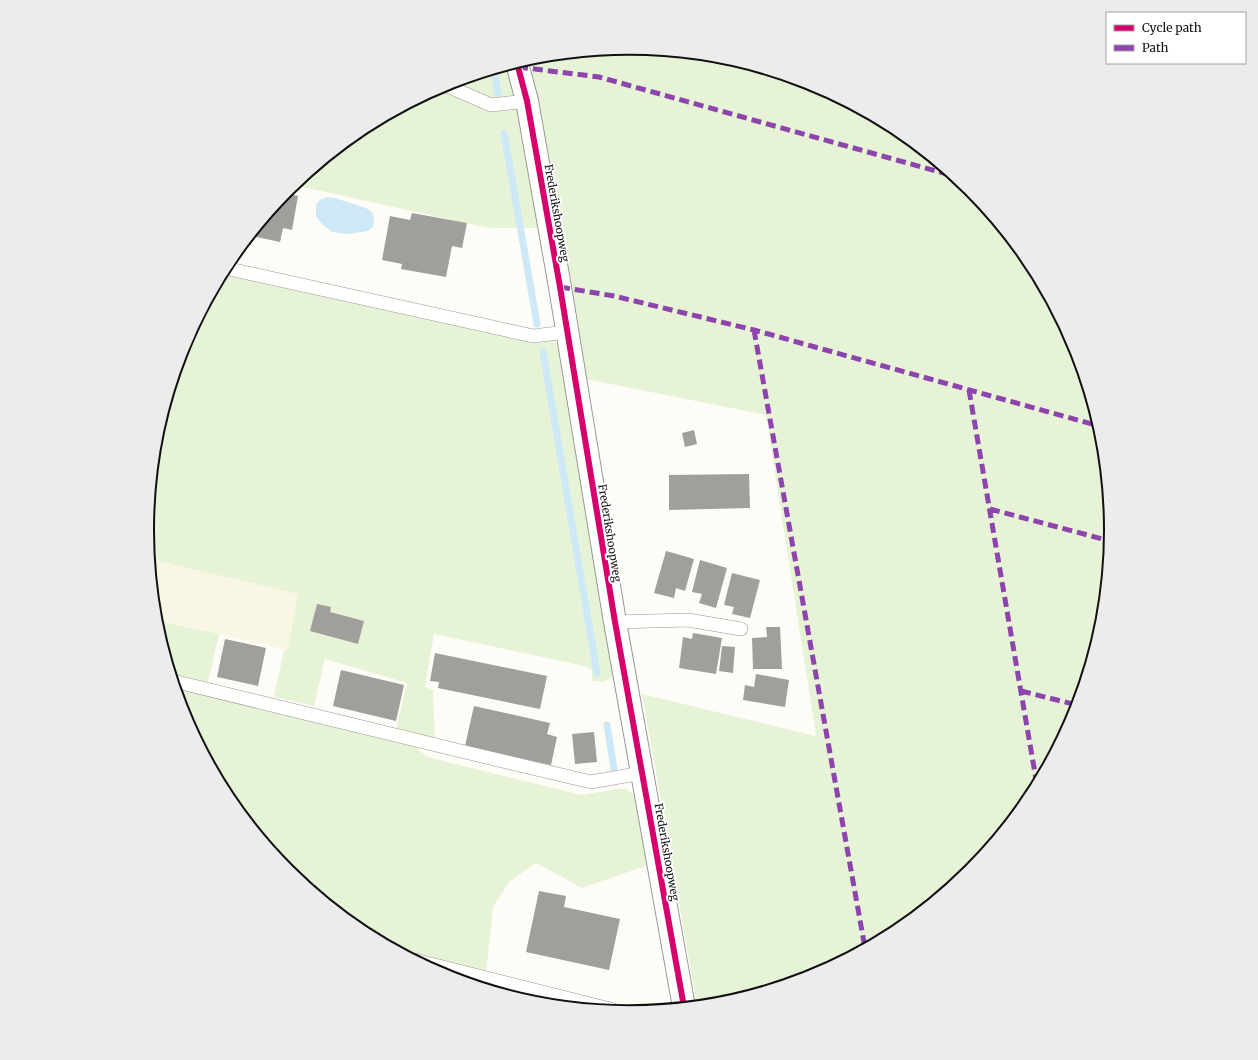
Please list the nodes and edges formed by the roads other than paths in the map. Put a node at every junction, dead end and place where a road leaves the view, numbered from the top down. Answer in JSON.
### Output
{"nodes":[{"id":1,"x":518,"y":68,"type":"edge"},
{"id":2,"x":454,"y":88,"type":"edge"},
{"id":3,"x":527,"y":101,"type":"junction"},
{"id":4,"x":232,"y":270,"type":"edge"},
{"id":5,"x":566,"y":332,"type":"junction"},
{"id":6,"x":615,"y":622,"type":"junction"},
{"id":7,"x":741,"y":629,"type":"dead end"},
{"id":8,"x":179,"y":682,"type":"edge"},
{"id":9,"x":642,"y":773,"type":"junction"},
{"id":10,"x":442,"y":967,"type":"edge"},
{"id":11,"x":683,"y":1002,"type":"edge"},
{"id":12,"x":585,"y":1003,"type":"edge"}],
"edges":[{"from":1,"to":3,"type":"street","name":"Frederikshoopweg"},
{"from":2,"to":3,"type":"lane"},
{"from":3,"to":5,"type":"street","name":"Frederikshoopweg"},
{"from":4,"to":5,"type":"lane"},
{"from":5,"to":6,"type":"street","name":"Frederikshoopweg"},
{"from":6,"to":7,"type":"lane"},
{"from":6,"to":9,"type":"street","name":"Frederikshoopweg"},
{"from":8,"to":9,"type":"lane"},
{"from":9,"to":11,"type":"street","name":"Frederikshoopweg"},
{"from":10,"to":12,"type":"lane"}]}
